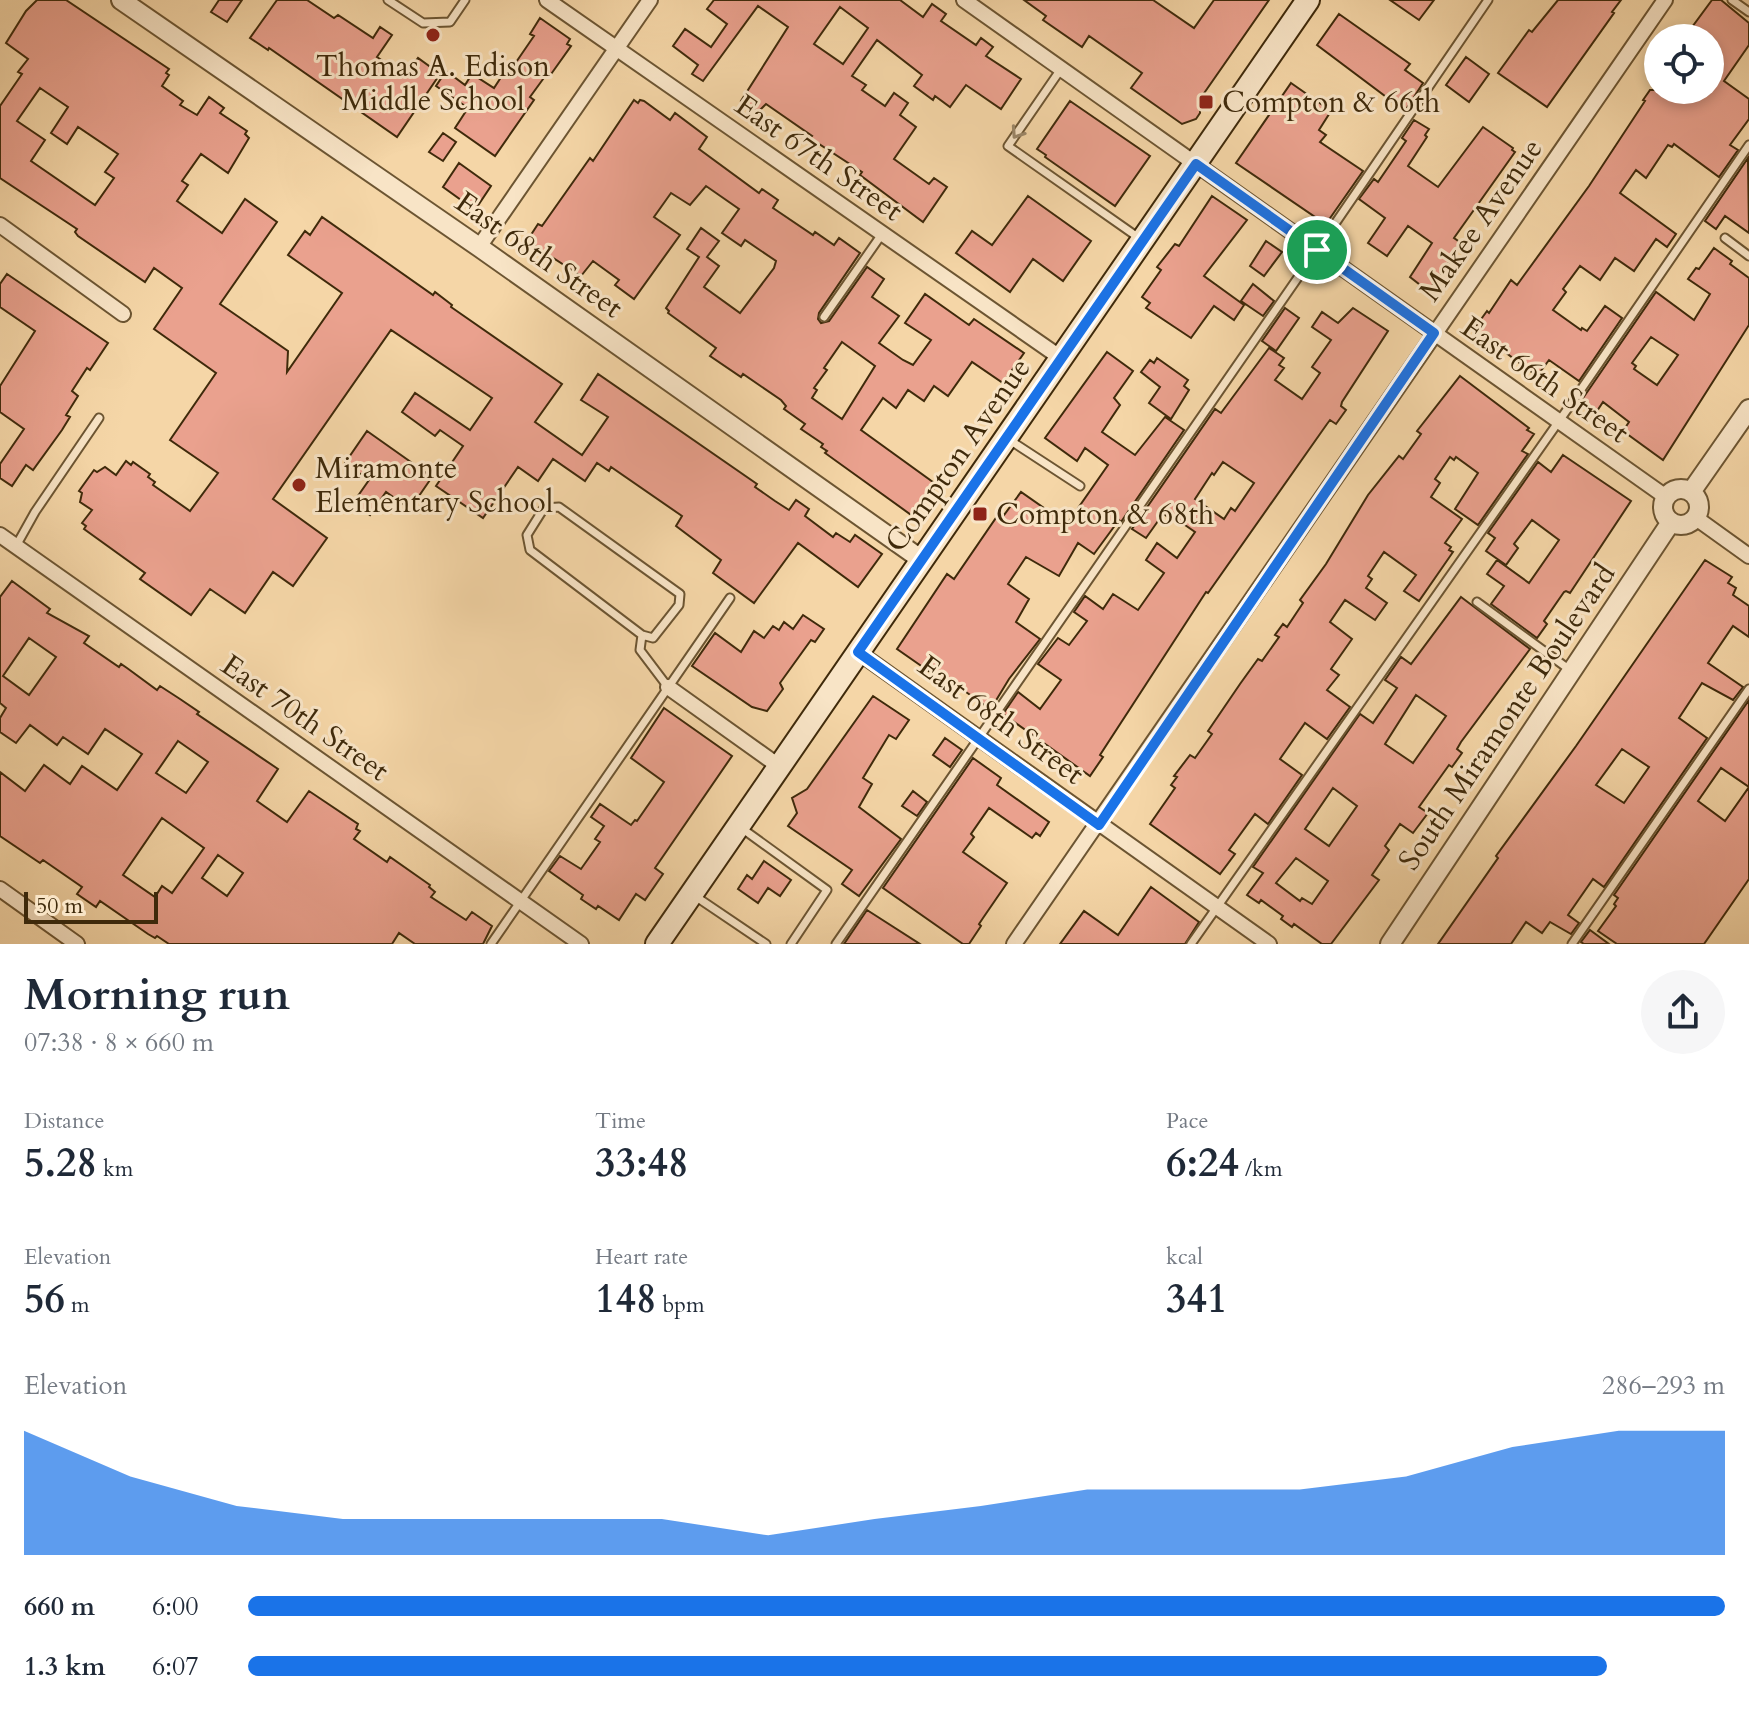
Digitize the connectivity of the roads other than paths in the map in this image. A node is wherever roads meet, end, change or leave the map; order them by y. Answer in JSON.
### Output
{"nodes":[{"id":1,"x":121,"y":0,"type":"edge"},
{"id":2,"x":388,"y":0,"type":"edge"},
{"id":3,"x":465,"y":0,"type":"edge"},
{"id":4,"x":547,"y":0,"type":"edge"},
{"id":5,"x":650,"y":0,"type":"edge"},
{"id":6,"x":964,"y":0,"type":"edge"},
{"id":7,"x":1308,"y":0,"type":"edge"},
{"id":8,"x":1474,"y":0,"type":"edge"},
{"id":9,"x":1665,"y":0,"type":"edge"},
{"id":10,"x":1732,"y":0,"type":"edge"},
{"id":11,"x":1485,"y":3,"type":"edge"},
{"id":12,"x":1749,"y":12,"type":"edge"},
{"id":13,"x":616,"y":49,"type":"junction"},
{"id":14,"x":1061,"y":69,"type":"junction"},
{"id":15,"x":1749,"y":145,"type":"edge"},
{"id":16,"x":1196,"y":164,"type":"junction"},
{"id":17,"x":0,"y":225,"type":"edge"},
{"id":18,"x":882,"y":234,"type":"junction"},
{"id":19,"x":1725,"y":238,"type":"dead end"},
{"id":20,"x":1143,"y":241,"type":"junction"},
{"id":21,"x":479,"y":247,"type":"junction"},
{"id":22,"x":1317,"y":250,"type":"junction"},
{"id":23,"x":1749,"y":256,"type":"edge"},
{"id":24,"x":123,"y":314,"type":"dead end"},
{"id":25,"x":824,"y":317,"type":"dead end"},
{"id":26,"x":1434,"y":333,"type":"junction"},
{"id":27,"x":1061,"y":358,"type":"junction"},
{"id":28,"x":1749,"y":409,"type":"edge"},
{"id":29,"x":99,"y":418,"type":"dead end"},
{"id":30,"x":1559,"y":421,"type":"junction"},
{"id":31,"x":1006,"y":438,"type":"junction"},
{"id":32,"x":1080,"y":486,"type":"dead end"},
{"id":33,"x":1691,"y":492,"type":"junction"},
{"id":34,"x":1666,"y":497,"type":"junction"},
{"id":35,"x":1696,"y":518,"type":"junction"},
{"id":36,"x":1671,"y":522,"type":"junction"},
{"id":37,"x":0,"y":535,"type":"edge"},
{"id":38,"x":16,"y":546,"type":"junction"},
{"id":39,"x":1749,"y":556,"type":"edge"},
{"id":40,"x":922,"y":560,"type":"junction"},
{"id":41,"x":730,"y":598,"type":"dead end"},
{"id":42,"x":1477,"y":602,"type":"dead end"},
{"id":43,"x":642,"y":635,"type":"junction"},
{"id":44,"x":858,"y":652,"type":"junction"},
{"id":45,"x":1571,"y":671,"type":"junction"},
{"id":46,"x":668,"y":687,"type":"junction"},
{"id":47,"x":1749,"y":689,"type":"edge"},
{"id":48,"x":978,"y":738,"type":"junction"},
{"id":49,"x":780,"y":767,"type":"junction"},
{"id":50,"x":1099,"y":825,"type":"junction"},
{"id":51,"x":738,"y":826,"type":"junction"},
{"id":52,"x":0,"y":889,"type":"edge"},
{"id":53,"x":692,"y":893,"type":"junction"},
{"id":54,"x":520,"y":901,"type":"junction"},
{"id":55,"x":1216,"y":907,"type":"junction"},
{"id":56,"x":77,"y":944,"type":"edge"},
{"id":57,"x":491,"y":944,"type":"edge"},
{"id":58,"x":581,"y":944,"type":"edge"},
{"id":59,"x":657,"y":944,"type":"edge"},
{"id":60,"x":766,"y":944,"type":"edge"},
{"id":61,"x":791,"y":944,"type":"edge"},
{"id":62,"x":836,"y":944,"type":"edge"},
{"id":63,"x":1014,"y":944,"type":"edge"},
{"id":64,"x":1191,"y":944,"type":"edge"},
{"id":65,"x":1269,"y":944,"type":"edge"},
{"id":66,"x":1390,"y":944,"type":"edge"},
{"id":67,"x":1572,"y":944,"type":"edge"}],
"edges":[{"from":1,"to":21,"type":"street","name":"East 68th Street"},
{"from":2,"to":3,"type":"lane"},
{"from":4,"to":13,"type":"street","name":"East 67th Street"},
{"from":5,"to":13,"type":"street"},
{"from":6,"to":14,"type":"street","name":"East 66th Street"},
{"from":7,"to":16,"type":"main road","name":"Compton Avenue"},
{"from":8,"to":11,"type":"lane"},
{"from":9,"to":26,"type":"street","name":"Makee Avenue"},
{"from":10,"to":12,"type":"lane"},
{"from":11,"to":22,"type":"lane"},
{"from":13,"to":18,"type":"street","name":"East 67th Street"},
{"from":13,"to":21,"type":"street"},
{"from":14,"to":16,"type":"street","name":"East 66th Street"},
{"from":14,"to":20,"type":"lane","one_way":true},
{"from":15,"to":30,"type":"lane"},
{"from":16,"to":20,"type":"main road","name":"Compton Avenue"},
{"from":16,"to":22,"type":"street","name":"East 66th Street"},
{"from":17,"to":24,"type":"street"},
{"from":18,"to":25,"type":"lane"},
{"from":18,"to":27,"type":"street","name":"East 67th Street"},
{"from":19,"to":23,"type":"lane"},
{"from":20,"to":27,"type":"main road","name":"Compton Avenue"},
{"from":21,"to":40,"type":"street","name":"East 68th Street"},
{"from":22,"to":26,"type":"street","name":"East 66th Street"},
{"from":22,"to":48,"type":"lane"},
{"from":26,"to":30,"type":"street","name":"East 66th Street"},
{"from":26,"to":50,"type":"street","name":"Makee Avenue"},
{"from":27,"to":31,"type":"main road","name":"Compton Avenue"},
{"from":28,"to":33,"type":"street"},
{"from":29,"to":38,"type":"lane"},
{"from":30,"to":34,"type":"street","name":"East 66th Street"},
{"from":30,"to":55,"type":"lane"},
{"from":31,"to":32,"type":"lane"},
{"from":31,"to":40,"type":"main road","name":"Compton Avenue"},
{"from":33,"to":34,"type":"street"},
{"from":33,"to":35,"type":"street"},
{"from":34,"to":36,"type":"street"},
{"from":35,"to":36,"type":"street"},
{"from":35,"to":39,"type":"street"},
{"from":36,"to":45,"type":"street","name":"South Miramonte Boulevard"},
{"from":37,"to":38,"type":"street","name":"East 70th Street"},
{"from":38,"to":54,"type":"street","name":"East 70th Street"},
{"from":40,"to":44,"type":"main road","name":"Compton Avenue"},
{"from":41,"to":46,"type":"lane"},
{"from":42,"to":45,"type":"lane"},
{"from":43,"to":43,"type":"lane"},
{"from":43,"to":46,"type":"lane"},
{"from":44,"to":48,"type":"street","name":"East 68th Street"},
{"from":44,"to":49,"type":"main road","name":"Compton Avenue"},
{"from":45,"to":66,"type":"street","name":"South Miramonte Boulevard"},
{"from":46,"to":49,"type":"street"},
{"from":46,"to":54,"type":"lane"},
{"from":47,"to":67,"type":"lane"},
{"from":48,"to":50,"type":"street","name":"East 68th Street"},
{"from":48,"to":62,"type":"lane"},
{"from":49,"to":51,"type":"main road","name":"Compton Avenue"},
{"from":50,"to":55,"type":"street","name":"East 68th Street"},
{"from":50,"to":63,"type":"street","name":"Makee Avenue"},
{"from":51,"to":53,"type":"main road","name":"Compton Avenue"},
{"from":51,"to":61,"type":"lane"},
{"from":52,"to":56,"type":"street"},
{"from":53,"to":59,"type":"main road","name":"Compton Avenue"},
{"from":53,"to":60,"type":"lane"},
{"from":54,"to":57,"type":"lane"},
{"from":54,"to":58,"type":"street","name":"East 70th Street"},
{"from":55,"to":64,"type":"lane"},
{"from":55,"to":65,"type":"street","name":"East 68th Street"}]}
